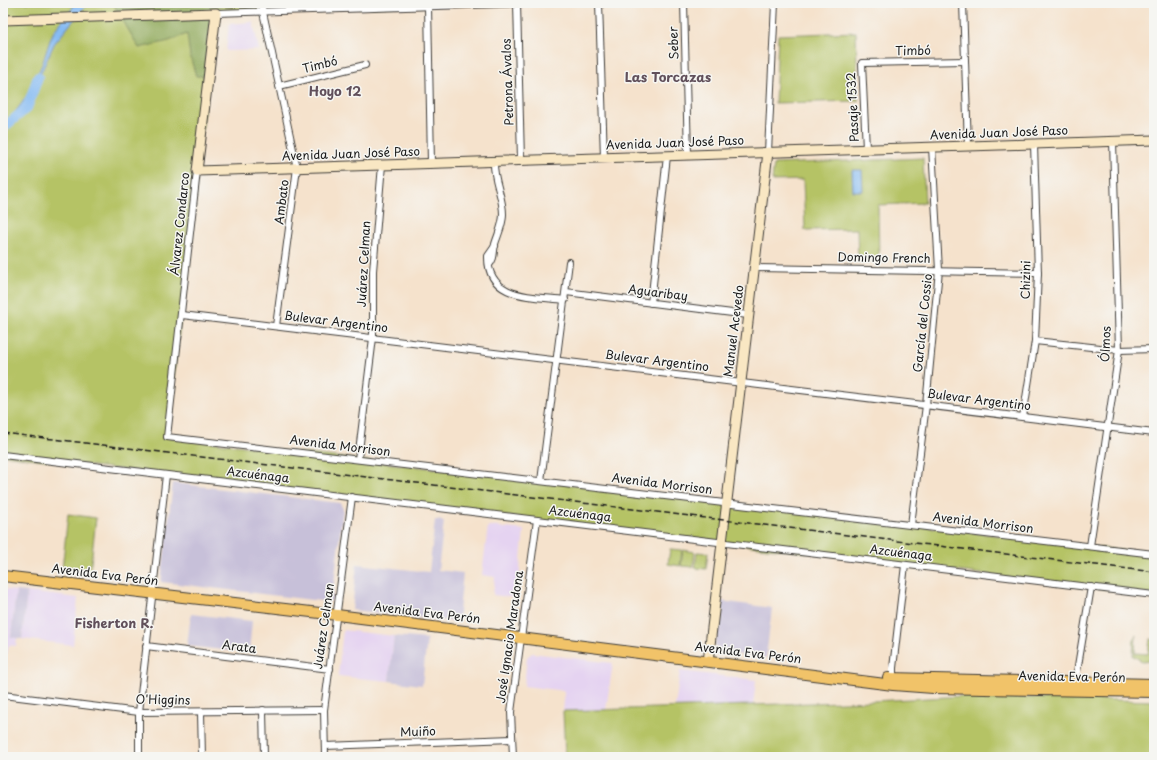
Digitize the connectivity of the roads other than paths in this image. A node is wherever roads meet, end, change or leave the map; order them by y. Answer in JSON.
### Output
{"nodes":[{"id":1,"x":262,"y":3,"type":"edge"},
{"id":2,"x":517,"y":3,"type":"edge"},
{"id":3,"x":530,"y":3,"type":"edge"},
{"id":4,"x":599,"y":3,"type":"edge"},
{"id":5,"x":684,"y":3,"type":"edge"},
{"id":6,"x":775,"y":3,"type":"edge"},
{"id":7,"x":963,"y":3,"type":"edge"},
{"id":8,"x":1153,"y":3,"type":"edge"},
{"id":9,"x":428,"y":6,"type":"junction"},
{"id":10,"x":262,"y":11,"type":"junction"},
{"id":11,"x":216,"y":13,"type":"junction"},
{"id":12,"x":3,"y":20,"type":"edge"},
{"id":13,"x":1154,"y":25,"type":"edge"},
{"id":14,"x":965,"y":61,"type":"junction"},
{"id":15,"x":862,"y":63,"type":"joint"},
{"id":16,"x":365,"y":65,"type":"dead end"},
{"id":17,"x":279,"y":86,"type":"junction"},
{"id":18,"x":1154,"y":140,"type":"edge"},
{"id":19,"x":1114,"y":141,"type":"junction"},
{"id":20,"x":1034,"y":144,"type":"junction"},
{"id":21,"x":968,"y":146,"type":"junction"},
{"id":22,"x":932,"y":147,"type":"junction"},
{"id":23,"x":866,"y":149,"type":"junction"},
{"id":24,"x":768,"y":152,"type":"junction"},
{"id":25,"x":688,"y":155,"type":"junction"},
{"id":26,"x":668,"y":156,"type":"junction"},
{"id":27,"x":604,"y":158,"type":"junction"},
{"id":28,"x":521,"y":160,"type":"junction"},
{"id":29,"x":494,"y":161,"type":"junction"},
{"id":30,"x":432,"y":163,"type":"junction"},
{"id":31,"x":382,"y":165,"type":"junction"},
{"id":32,"x":297,"y":168,"type":"junction"},
{"id":33,"x":197,"y":171,"type":"junction"},
{"id":34,"x":569,"y":262,"type":"dead end"},
{"id":35,"x":754,"y":268,"type":"junction"},
{"id":36,"x":939,"y":270,"type":"junction"},
{"id":37,"x":1038,"y":273,"type":"junction"},
{"id":38,"x":566,"y":292,"type":"junction"},
{"id":39,"x":564,"y":300,"type":"junction"},
{"id":40,"x":651,"y":303,"type":"junction"},
{"id":41,"x":182,"y":315,"type":"junction"},
{"id":42,"x":748,"y":315,"type":"junction"},
{"id":43,"x":276,"y":326,"type":"junction"},
{"id":44,"x":373,"y":338,"type":"junction"},
{"id":45,"x":1035,"y":341,"type":"junction"},
{"id":46,"x":1154,"y":348,"type":"edge"},
{"id":47,"x":1118,"y":350,"type":"junction"},
{"id":48,"x":557,"y":360,"type":"junction"},
{"id":49,"x":740,"y":382,"type":"junction"},
{"id":50,"x":926,"y":405,"type":"junction"},
{"id":51,"x":1023,"y":417,"type":"junction"},
{"id":52,"x":1108,"y":427,"type":"junction"},
{"id":53,"x":1154,"y":433,"type":"edge"},
{"id":54,"x":167,"y":437,"type":"joint"},
{"id":55,"x":3,"y":455,"type":"edge"},
{"id":56,"x":358,"y":459,"type":"junction"},
{"id":57,"x":166,"y":475,"type":"junction"},
{"id":58,"x":541,"y":481,"type":"junction"},
{"id":59,"x":352,"y":498,"type":"junction"},
{"id":60,"x":726,"y":503,"type":"junction"},
{"id":61,"x":537,"y":520,"type":"junction"},
{"id":62,"x":911,"y":525,"type":"junction"},
{"id":63,"x":722,"y":542,"type":"junction"},
{"id":64,"x":1090,"y":546,"type":"junction"},
{"id":65,"x":1154,"y":554,"type":"edge"},
{"id":66,"x":905,"y":565,"type":"junction"},
{"id":67,"x":3,"y":576,"type":"edge"},
{"id":68,"x":1091,"y":587,"type":"junction"},
{"id":69,"x":152,"y":594,"type":"junction"},
{"id":70,"x":1154,"y":595,"type":"edge"},
{"id":71,"x":337,"y":615,"type":"junction"},
{"id":72,"x":522,"y":638,"type":"junction"},
{"id":73,"x":146,"y":646,"type":"junction"},
{"id":74,"x":708,"y":662,"type":"junction"},
{"id":75,"x":330,"y":669,"type":"junction"},
{"id":76,"x":893,"y":681,"type":"junction"},
{"id":77,"x":1154,"y":684,"type":"edge"},
{"id":78,"x":1075,"y":686,"type":"junction"},
{"id":79,"x":1154,"y":692,"type":"edge"},
{"id":80,"x":3,"y":696,"type":"edge"},
{"id":81,"x":263,"y":710,"type":"junction"},
{"id":82,"x":324,"y":710,"type":"junction"},
{"id":83,"x":139,"y":712,"type":"junction"},
{"id":84,"x":201,"y":712,"type":"junction"},
{"id":85,"x":512,"y":739,"type":"junction"},
{"id":86,"x":325,"y":746,"type":"junction"},
{"id":87,"x":139,"y":757,"type":"edge"},
{"id":88,"x":202,"y":757,"type":"edge"},
{"id":89,"x":264,"y":757,"type":"edge"},
{"id":90,"x":325,"y":757,"type":"edge"},
{"id":91,"x":513,"y":757,"type":"edge"}],
"edges":[{"from":1,"to":10,"type":"street"},
{"from":2,"to":3,"type":"street"},
{"from":2,"to":9,"type":"street"},
{"from":2,"to":28,"type":"street","name":"Petrona Ávalos"},
{"from":4,"to":27,"type":"street"},
{"from":5,"to":25,"type":"street","name":"Seber"},
{"from":6,"to":24,"type":"street","name":"Manuel Acevedo"},
{"from":7,"to":14,"type":"street"},
{"from":8,"to":13,"type":"street"},
{"from":9,"to":10,"type":"street"},
{"from":9,"to":30,"type":"street"},
{"from":10,"to":11,"type":"street"},
{"from":10,"to":17,"type":"street","name":"Ambato"},
{"from":11,"to":12,"type":"main road"},
{"from":11,"to":33,"type":"main road","name":"Álvarez Condarco"},
{"from":14,"to":15,"type":"street","name":"Timbó"},
{"from":14,"to":21,"type":"street"},
{"from":15,"to":23,"type":"street","name":"Pasaje 1532"},
{"from":16,"to":17,"type":"street","name":"Timbó"},
{"from":17,"to":32,"type":"street","name":"Ambato"},
{"from":18,"to":19,"type":"main road","name":"Avenida Juan José Paso"},
{"from":19,"to":20,"type":"main road","name":"Avenida Juan José Paso"},
{"from":19,"to":47,"type":"street","name":"Ólmos"},
{"from":20,"to":21,"type":"main road","name":"Avenida Juan José Paso"},
{"from":20,"to":37,"type":"street","name":"Chizini"},
{"from":21,"to":22,"type":"main road","name":"Avenida Juan José Paso"},
{"from":22,"to":23,"type":"main road","name":"Avenida Juan José Paso"},
{"from":22,"to":36,"type":"street","name":"García del Cossio"},
{"from":23,"to":24,"type":"main road","name":"Avenida Juan José Paso"},
{"from":24,"to":25,"type":"main road","name":"Avenida Juan José Paso"},
{"from":24,"to":35,"type":"main road","name":"Manuel Acevedo"},
{"from":25,"to":26,"type":"main road","name":"Avenida Juan José Paso"},
{"from":26,"to":27,"type":"main road","name":"Avenida Juan José Paso"},
{"from":26,"to":40,"type":"street"},
{"from":27,"to":28,"type":"main road","name":"Avenida Juan José Paso"},
{"from":28,"to":29,"type":"main road","name":"Avenida Juan José Paso"},
{"from":29,"to":30,"type":"main road","name":"Avenida Juan José Paso"},
{"from":29,"to":39,"type":"street"},
{"from":30,"to":31,"type":"main road","name":"Avenida Juan José Paso"},
{"from":31,"to":32,"type":"main road","name":"Avenida Juan José Paso"},
{"from":31,"to":44,"type":"street","name":"Juárez Celman"},
{"from":32,"to":33,"type":"main road","name":"Avenida Juan José Paso"},
{"from":32,"to":43,"type":"street","name":"Ambato"},
{"from":33,"to":41,"type":"street","name":"Álvarez Condarco"},
{"from":34,"to":38,"type":"street"},
{"from":35,"to":36,"type":"street","name":"Domingo French"},
{"from":35,"to":42,"type":"main road","name":"Manuel Acevedo"},
{"from":36,"to":37,"type":"street","name":"Domingo French"},
{"from":36,"to":50,"type":"street","name":"García del Cossio"},
{"from":37,"to":45,"type":"street","name":"Chizini"},
{"from":38,"to":39,"type":"street"},
{"from":38,"to":40,"type":"street","name":"Aguaribay"},
{"from":39,"to":48,"type":"street"},
{"from":40,"to":42,"type":"street","name":"Aguaribay"},
{"from":41,"to":43,"type":"street","name":"Bulevar Argentino"},
{"from":41,"to":54,"type":"street","name":"Álvarez Condarco"},
{"from":42,"to":49,"type":"main road","name":"Manuel Acevedo"},
{"from":43,"to":44,"type":"street","name":"Bulevar Argentino"},
{"from":44,"to":48,"type":"street","name":"Bulevar Argentino"},
{"from":44,"to":56,"type":"street","name":"Juárez Celman"},
{"from":45,"to":47,"type":"street"},
{"from":45,"to":51,"type":"street","name":"Chizini"},
{"from":46,"to":47,"type":"street"},
{"from":47,"to":52,"type":"street","name":"Ólmos"},
{"from":48,"to":49,"type":"street","name":"Bulevar Argentino"},
{"from":48,"to":58,"type":"street"},
{"from":49,"to":50,"type":"street","name":"Bulevar Argentino"},
{"from":49,"to":60,"type":"main road","name":"Manuel Acevedo"},
{"from":50,"to":51,"type":"street","name":"Bulevar Argentino"},
{"from":50,"to":62,"type":"street","name":"García del Cossio"},
{"from":51,"to":52,"type":"street","name":"Bulevar Argentino"},
{"from":52,"to":53,"type":"street","name":"Bulevar Argentino"},
{"from":52,"to":64,"type":"street","name":"Ólmos"},
{"from":54,"to":56,"type":"street","name":"Avenida Morrison"},
{"from":55,"to":57,"type":"street","name":"Azcuénaga"},
{"from":56,"to":58,"type":"street","name":"Avenida Morrison"},
{"from":57,"to":59,"type":"street","name":"Azcuénaga"},
{"from":57,"to":69,"type":"street"},
{"from":58,"to":60,"type":"street","name":"Avenida Morrison"},
{"from":59,"to":61,"type":"street","name":"Azcuénaga"},
{"from":59,"to":71,"type":"street","name":"Juárez Celman"},
{"from":60,"to":62,"type":"street","name":"Avenida Morrison"},
{"from":60,"to":63,"type":"main road","name":"Manuel Acevedo"},
{"from":61,"to":63,"type":"street","name":"Azcuénaga"},
{"from":61,"to":72,"type":"street","name":"José Ignacio Maradona"},
{"from":62,"to":64,"type":"street","name":"Avenida Morrison"},
{"from":63,"to":66,"type":"street","name":"Azcuénaga"},
{"from":63,"to":74,"type":"main road","name":"Manuel Acevedo"},
{"from":64,"to":65,"type":"street","name":"Avenida Morrison"},
{"from":66,"to":68,"type":"street","name":"Azcuénaga"},
{"from":66,"to":76,"type":"street"},
{"from":67,"to":69,"type":"main road","name":"Avenida Eva Perón"},
{"from":68,"to":70,"type":"street","name":"Azcuénaga"},
{"from":68,"to":78,"type":"street"},
{"from":69,"to":71,"type":"main road","name":"Avenida Eva Perón"},
{"from":69,"to":73,"type":"street"},
{"from":71,"to":72,"type":"main road","name":"Avenida Eva Perón"},
{"from":71,"to":75,"type":"street","name":"Juárez Celman"},
{"from":72,"to":74,"type":"main road","name":"Avenida Eva Perón"},
{"from":72,"to":85,"type":"street","name":"José Ignacio Maradona"},
{"from":73,"to":75,"type":"street","name":"Arata"},
{"from":73,"to":83,"type":"street"},
{"from":74,"to":76,"type":"main road","name":"Avenida Eva Perón"},
{"from":75,"to":82,"type":"street","name":"Juárez Celman"},
{"from":76,"to":78,"type":"main road","name":"Avenida Eva Perón"},
{"from":77,"to":78,"type":"main road","name":"Avenida Eva Perón"},
{"from":78,"to":79,"type":"main road","name":"Avenida Eva Perón"},
{"from":80,"to":83,"type":"street","name":"O'Higgins"},
{"from":81,"to":82,"type":"street","name":"O'Higgins"},
{"from":81,"to":84,"type":"street","name":"O'Higgins"},
{"from":81,"to":89,"type":"street"},
{"from":82,"to":86,"type":"street","name":"Juárez Celman"},
{"from":83,"to":84,"type":"street","name":"O'Higgins"},
{"from":83,"to":87,"type":"street"},
{"from":84,"to":88,"type":"street"},
{"from":85,"to":86,"type":"street","name":"Muiño"},
{"from":85,"to":91,"type":"street","name":"José Ignacio Maradona"},
{"from":86,"to":90,"type":"street","name":"Juárez Celman"}]}
